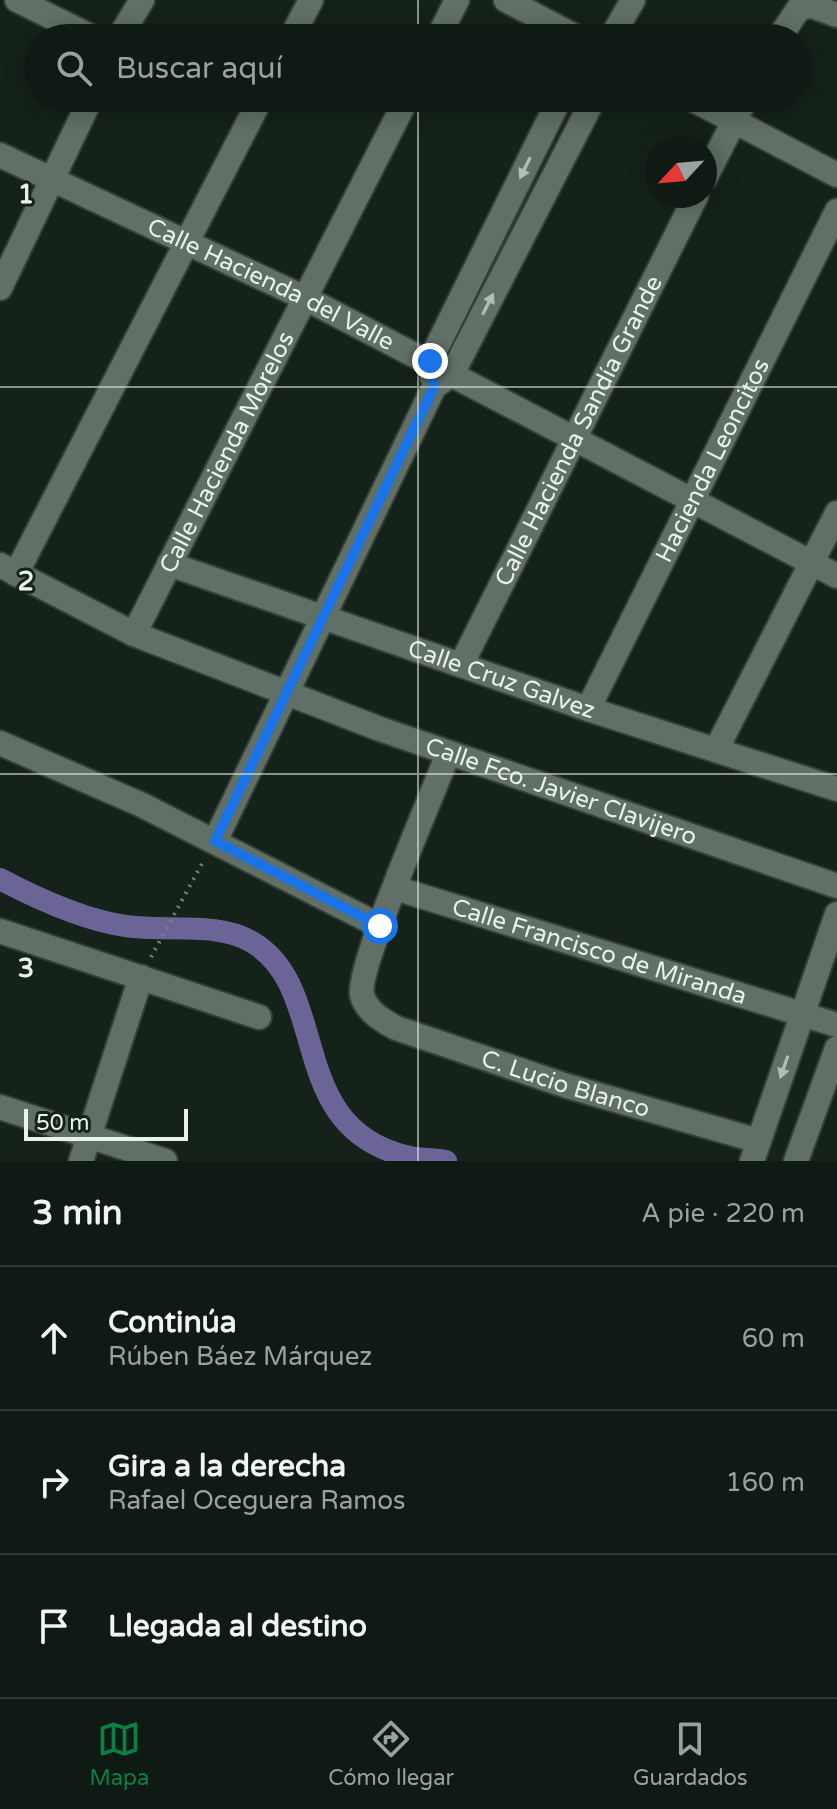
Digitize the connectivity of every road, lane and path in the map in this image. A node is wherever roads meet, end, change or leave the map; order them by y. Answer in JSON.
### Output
{"nodes":[{"id":1,"x":17,"y":0,"type":"edge"},
{"id":2,"x":142,"y":0,"type":"edge"},
{"id":3,"x":311,"y":0,"type":"edge"},
{"id":4,"x":457,"y":0,"type":"edge"},
{"id":5,"x":506,"y":0,"type":"edge"},
{"id":6,"x":633,"y":0,"type":"edge"},
{"id":7,"x":63,"y":10,"type":"edge"},
{"id":8,"x":837,"y":15,"type":"edge"},
{"id":9,"x":78,"y":24,"type":"edge"},
{"id":10,"x":127,"y":24,"type":"edge"},
{"id":11,"x":298,"y":24,"type":"edge"},
{"id":12,"x":445,"y":24,"type":"edge"},
{"id":13,"x":551,"y":24,"type":"edge"},
{"id":14,"x":617,"y":24,"type":"edge"},
{"id":15,"x":787,"y":24,"type":"edge"},
{"id":16,"x":85,"y":112,"type":"edge"},
{"id":17,"x":254,"y":112,"type":"edge"},
{"id":18,"x":400,"y":112,"type":"edge"},
{"id":19,"x":553,"y":112,"type":"edge"},
{"id":20,"x":587,"y":112,"type":"edge"},
{"id":21,"x":715,"y":112,"type":"edge"},
{"id":22,"x":738,"y":112,"type":"edge"},
{"id":23,"x":733,"y":122,"type":"junction"},
{"id":24,"x":717,"y":154,"type":"edge"},
{"id":25,"x":0,"y":155,"type":"edge"},
{"id":26,"x":837,"y":175,"type":"edge"},
{"id":27,"x":54,"y":181,"type":"junction"},
{"id":28,"x":690,"y":208,"type":"edge"},
{"id":29,"x":837,"y":211,"type":"edge"},
{"id":30,"x":187,"y":241,"type":"junction"},
{"id":31,"x":0,"y":288,"type":"edge"},
{"id":32,"x":305,"y":298,"type":"junction"},
{"id":33,"x":430,"y":361,"type":"junction"},
{"id":34,"x":443,"y":380,"type":"junction"},
{"id":35,"x":575,"y":437,"type":"junction"},
{"id":36,"x":693,"y":499,"type":"junction"},
{"id":37,"x":837,"y":513,"type":"edge"},
{"id":38,"x":812,"y":563,"type":"junction"},
{"id":39,"x":169,"y":564,"type":"junction"},
{"id":40,"x":8,"y":569,"type":"edge"},
{"id":41,"x":837,"y":576,"type":"edge"},
{"id":42,"x":323,"y":618,"type":"junction"},
{"id":43,"x":134,"y":634,"type":"junction"},
{"id":44,"x":461,"y":665,"type":"junction"},
{"id":45,"x":287,"y":692,"type":"junction"},
{"id":46,"x":588,"y":709,"type":"junction"},
{"id":47,"x":0,"y":743,"type":"edge"},
{"id":48,"x":716,"y":750,"type":"junction"},
{"id":49,"x":448,"y":754,"type":"junction"},
{"id":50,"x":837,"y":789,"type":"edge"},
{"id":51,"x":215,"y":841,"type":"junction"},
{"id":52,"x":837,"y":886,"type":"edge"},
{"id":53,"x":395,"y":888,"type":"junction"},
{"id":54,"x":837,"y":914,"type":"edge"},
{"id":55,"x":380,"y":926,"type":"junction"},
{"id":56,"x":0,"y":931,"type":"edge"},
{"id":57,"x":141,"y":977,"type":"junction"},
{"id":58,"x":802,"y":1014,"type":"junction"},
{"id":59,"x":259,"y":1017,"type":"dead end"},
{"id":60,"x":837,"y":1025,"type":"edge"},
{"id":61,"x":837,"y":1048,"type":"edge"},
{"id":62,"x":0,"y":1107,"type":"edge"},
{"id":63,"x":90,"y":1136,"type":"junction"},
{"id":64,"x":755,"y":1151,"type":"edge"},
{"id":65,"x":804,"y":1159,"type":"edge"},
{"id":66,"x":81,"y":1161,"type":"edge"},
{"id":67,"x":165,"y":1161,"type":"edge"}],
"edges":[{"from":1,"to":7,"type":"street"},
{"from":2,"to":10,"type":"street"},
{"from":3,"to":11,"type":"street"},
{"from":4,"to":12,"type":"street"},
{"from":5,"to":13,"type":"street"},
{"from":6,"to":14,"type":"street"},
{"from":7,"to":9,"type":"street"},
{"from":8,"to":15,"type":"street"},
{"from":16,"to":27,"type":"street"},
{"from":17,"to":30,"type":"street"},
{"from":18,"to":32,"type":"street","name":"Calle Hacienda Morelos"},
{"from":19,"to":33,"type":"street","one_way":true},
{"from":34,"to":20,"type":"street","one_way":true},
{"from":21,"to":23,"type":"street"},
{"from":22,"to":23,"type":"street"},
{"from":23,"to":24,"type":"street"},
{"from":23,"to":26,"type":"street"},
{"from":25,"to":27,"type":"street","name":"Calle Hacienda del Valle"},
{"from":27,"to":30,"type":"street","name":"Calle Hacienda del Valle"},
{"from":27,"to":31,"type":"street"},
{"from":28,"to":35,"type":"street","name":"Calle Hacienda Sandía Grande"},
{"from":29,"to":36,"type":"street","name":"Hacienda Leoncitos"},
{"from":30,"to":32,"type":"street","name":"Calle Hacienda del Valle"},
{"from":30,"to":40,"type":"street"},
{"from":32,"to":33,"type":"street","name":"Calle Hacienda del Valle"},
{"from":32,"to":39,"type":"street","name":"Calle Hacienda Morelos"},
{"from":33,"to":34,"type":"street","name":"Calle Hacienda del Valle"},
{"from":34,"to":35,"type":"street","name":"Calle Hacienda del Valle"},
{"from":34,"to":42,"type":"street"},
{"from":35,"to":36,"type":"street","name":"Calle Hacienda del Valle"},
{"from":35,"to":44,"type":"street","name":"Calle Hacienda Sandía Grande"},
{"from":36,"to":38,"type":"street","name":"Calle Hacienda del Valle"},
{"from":36,"to":46,"type":"street","name":"Hacienda Leoncitos"},
{"from":37,"to":38,"type":"street"},
{"from":38,"to":41,"type":"street","name":"Calle Hacienda del Valle"},
{"from":38,"to":48,"type":"street"},
{"from":39,"to":42,"type":"street","name":"Calle Cruz Galvez"},
{"from":39,"to":43,"type":"street","name":"Calle Hacienda Morelos"},
{"from":40,"to":43,"type":"street"},
{"from":42,"to":44,"type":"street","name":"Calle Cruz Galvez"},
{"from":42,"to":45,"type":"street"},
{"from":43,"to":45,"type":"street"},
{"from":44,"to":46,"type":"street","name":"Calle Cruz Galvez"},
{"from":45,"to":49,"type":"street","name":"Calle Fco. Javier Clavijero"},
{"from":45,"to":51,"type":"street"},
{"from":46,"to":48,"type":"street","name":"Calle Cruz Galvez"},
{"from":47,"to":51,"type":"street"},
{"from":48,"to":50,"type":"street","name":"Calle Cruz Galvez"},
{"from":49,"to":52,"type":"street","name":"Calle Fco. Javier Clavijero"},
{"from":49,"to":53,"type":"street"},
{"from":51,"to":55,"type":"street"},
{"from":51,"to":57,"type":"path"},
{"from":53,"to":55,"type":"street"},
{"from":53,"to":58,"type":"street","name":"Calle Francisco de Miranda"},
{"from":54,"to":58,"type":"street"},
{"from":55,"to":64,"type":"street","name":"C. Lucio Blanco"},
{"from":56,"to":57,"type":"street"},
{"from":57,"to":59,"type":"street"},
{"from":57,"to":63,"type":"street"},
{"from":58,"to":60,"type":"street","name":"Calle Francisco de Miranda"},
{"from":58,"to":64,"type":"street","one_way":true},
{"from":61,"to":65,"type":"street"},
{"from":62,"to":63,"type":"street"},
{"from":63,"to":66,"type":"street"},
{"from":63,"to":67,"type":"street"}]}
